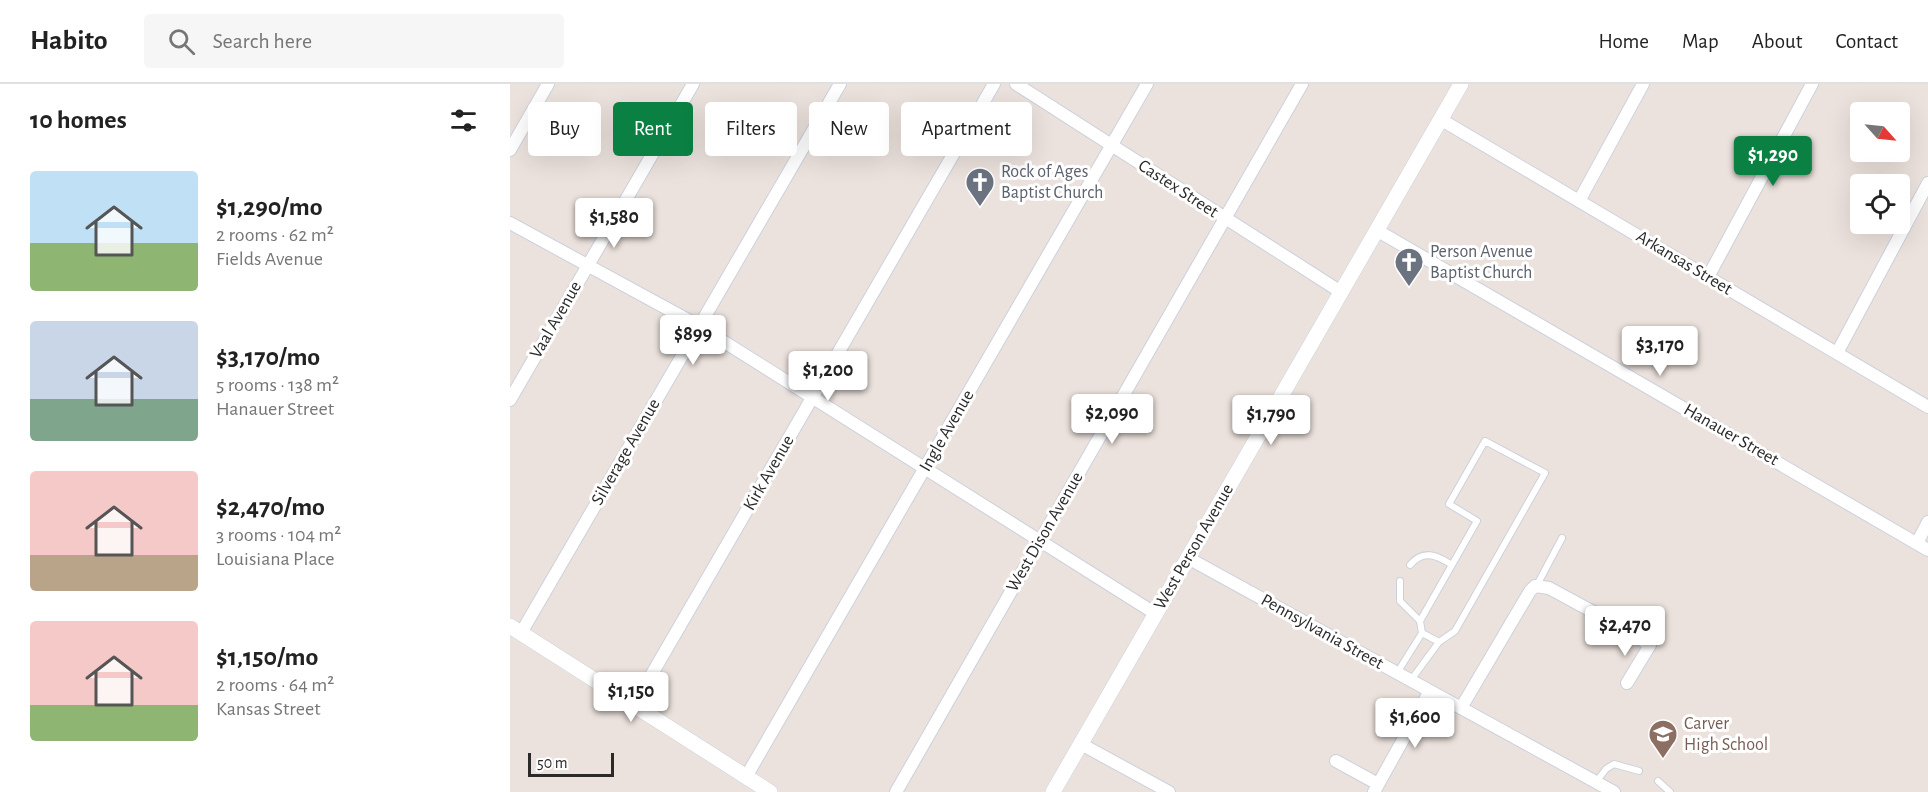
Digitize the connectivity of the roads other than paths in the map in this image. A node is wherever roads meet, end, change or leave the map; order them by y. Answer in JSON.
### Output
{"nodes":[{"id":1,"x":548,"y":84,"type":"edge"},
{"id":2,"x":693,"y":84,"type":"edge"},
{"id":3,"x":840,"y":84,"type":"edge"},
{"id":4,"x":994,"y":84,"type":"edge"},
{"id":5,"x":1016,"y":84,"type":"edge"},
{"id":6,"x":1147,"y":84,"type":"edge"},
{"id":7,"x":1302,"y":84,"type":"edge"},
{"id":8,"x":1461,"y":84,"type":"edge"},
{"id":9,"x":1642,"y":84,"type":"edge"},
{"id":10,"x":1812,"y":84,"type":"edge"},
{"id":11,"x":1440,"y":118,"type":"junction"},
{"id":12,"x":1112,"y":146,"type":"junction"},
{"id":13,"x":510,"y":150,"type":"edge"},
{"id":14,"x":1928,"y":183,"type":"edge"},
{"id":15,"x":1579,"y":201,"type":"junction"},
{"id":16,"x":1225,"y":219,"type":"junction"},
{"id":17,"x":510,"y":223,"type":"edge"},
{"id":18,"x":1378,"y":231,"type":"junction"},
{"id":19,"x":588,"y":265,"type":"junction"},
{"id":20,"x":1708,"y":276,"type":"junction"},
{"id":21,"x":1341,"y":292,"type":"junction"},
{"id":22,"x":699,"y":326,"type":"junction"},
{"id":23,"x":1837,"y":353,"type":"junction"},
{"id":24,"x":814,"y":396,"type":"junction"},
{"id":25,"x":510,"y":400,"type":"edge"},
{"id":26,"x":1928,"y":407,"type":"edge"},
{"id":27,"x":926,"y":468,"type":"junction"},
{"id":28,"x":1928,"y":522,"type":"edge"},
{"id":29,"x":1562,"y":538,"type":"dead end"},
{"id":30,"x":1040,"y":540,"type":"junction"},
{"id":31,"x":1917,"y":543,"type":"junction"},
{"id":32,"x":1928,"y":550,"type":"edge"},
{"id":33,"x":1188,"y":558,"type":"junction"},
{"id":34,"x":1410,"y":565,"type":"dead end"},
{"id":35,"x":1452,"y":565,"type":"junction"},
{"id":36,"x":1400,"y":581,"type":"dead end"},
{"id":37,"x":1536,"y":586,"type":"junction"},
{"id":38,"x":1155,"y":614,"type":"junction"},
{"id":39,"x":1420,"y":621,"type":"junction"},
{"id":40,"x":515,"y":630,"type":"edge"},
{"id":41,"x":1422,"y":633,"type":"junction"},
{"id":42,"x":1438,"y":642,"type":"junction"},
{"id":43,"x":1397,"y":673,"type":"junction"},
{"id":44,"x":1411,"y":681,"type":"junction"},
{"id":45,"x":1627,"y":682,"type":"dead end"},
{"id":46,"x":1430,"y":691,"type":"junction"},
{"id":47,"x":634,"y":705,"type":"junction"},
{"id":48,"x":1461,"y":708,"type":"junction"},
{"id":49,"x":1081,"y":744,"type":"junction"},
{"id":50,"x":1335,"y":761,"type":"dead end"},
{"id":51,"x":1639,"y":771,"type":"dead end"},
{"id":52,"x":746,"y":777,"type":"junction"},
{"id":53,"x":1596,"y":782,"type":"junction"},
{"id":54,"x":1658,"y":782,"type":"dead end"},
{"id":55,"x":1376,"y":788,"type":"edge"},
{"id":56,"x":770,"y":792,"type":"edge"},
{"id":57,"x":896,"y":792,"type":"edge"},
{"id":58,"x":1053,"y":792,"type":"edge"},
{"id":59,"x":1169,"y":792,"type":"edge"},
{"id":60,"x":1614,"y":792,"type":"edge"},
{"id":61,"x":1670,"y":792,"type":"edge"}],
"edges":[{"from":1,"to":13,"type":"street"},
{"from":2,"to":19,"type":"street","name":"Vaal Avenue"},
{"from":3,"to":22,"type":"street","name":"Silverage Avenue"},
{"from":4,"to":24,"type":"street","name":"Kirk Avenue"},
{"from":5,"to":12,"type":"street","name":"Castex Street"},
{"from":6,"to":12,"type":"street","name":"Ingle Avenue"},
{"from":7,"to":16,"type":"street","name":"West Dison Avenue"},
{"from":8,"to":11,"type":"street","name":"West Person Avenue"},
{"from":9,"to":15,"type":"street"},
{"from":10,"to":20,"type":"street"},
{"from":11,"to":15,"type":"street","name":"Arkansas Street"},
{"from":11,"to":18,"type":"street","name":"West Person Avenue"},
{"from":12,"to":16,"type":"street","name":"Castex Street"},
{"from":12,"to":27,"type":"street","name":"Ingle Avenue"},
{"from":14,"to":23,"type":"street"},
{"from":15,"to":20,"type":"street","name":"Arkansas Street"},
{"from":16,"to":21,"type":"street","name":"Castex Street"},
{"from":16,"to":30,"type":"street","name":"West Dison Avenue"},
{"from":17,"to":19,"type":"street"},
{"from":18,"to":21,"type":"street","name":"West Person Avenue"},
{"from":18,"to":31,"type":"street","name":"Hanauer Street"},
{"from":19,"to":22,"type":"street"},
{"from":19,"to":25,"type":"street","name":"Vaal Avenue"},
{"from":20,"to":23,"type":"street","name":"Arkansas Street"},
{"from":21,"to":33,"type":"street","name":"West Person Avenue"},
{"from":22,"to":24,"type":"street"},
{"from":22,"to":40,"type":"street","name":"Silverage Avenue"},
{"from":23,"to":26,"type":"street","name":"Arkansas Street"},
{"from":24,"to":27,"type":"street"},
{"from":24,"to":47,"type":"street","name":"Kirk Avenue"},
{"from":27,"to":30,"type":"street"},
{"from":27,"to":52,"type":"street","name":"Ingle Avenue"},
{"from":28,"to":31,"type":"street"},
{"from":29,"to":37,"type":"lane"},
{"from":30,"to":38,"type":"street"},
{"from":30,"to":57,"type":"street","name":"West Dison Avenue"},
{"from":31,"to":32,"type":"street","name":"Hanauer Street"},
{"from":33,"to":38,"type":"street","name":"West Person Avenue"},
{"from":33,"to":43,"type":"street","name":"Pennsylvania Street"},
{"from":34,"to":35,"type":"lane"},
{"from":35,"to":39,"type":"lane"},
{"from":35,"to":42,"type":"lane"},
{"from":36,"to":39,"type":"lane"},
{"from":37,"to":45,"type":"street"},
{"from":37,"to":48,"type":"street"},
{"from":38,"to":49,"type":"street","name":"West Person Avenue"},
{"from":39,"to":41,"type":"lane"},
{"from":40,"to":47,"type":"street"},
{"from":41,"to":42,"type":"lane"},
{"from":41,"to":43,"type":"lane"},
{"from":42,"to":44,"type":"lane"},
{"from":43,"to":44,"type":"street","name":"Pennsylvania Street"},
{"from":44,"to":46,"type":"street","name":"Pennsylvania Street"},
{"from":46,"to":48,"type":"street","name":"Pennsylvania Street"},
{"from":46,"to":55,"type":"street"},
{"from":47,"to":52,"type":"street"},
{"from":48,"to":53,"type":"street","name":"Pennsylvania Street"},
{"from":49,"to":58,"type":"street","name":"West Person Avenue"},
{"from":49,"to":59,"type":"street"},
{"from":50,"to":55,"type":"street"},
{"from":51,"to":53,"type":"lane"},
{"from":52,"to":56,"type":"street"},
{"from":53,"to":60,"type":"street","name":"Pennsylvania Street"},
{"from":54,"to":61,"type":"lane"}]}
